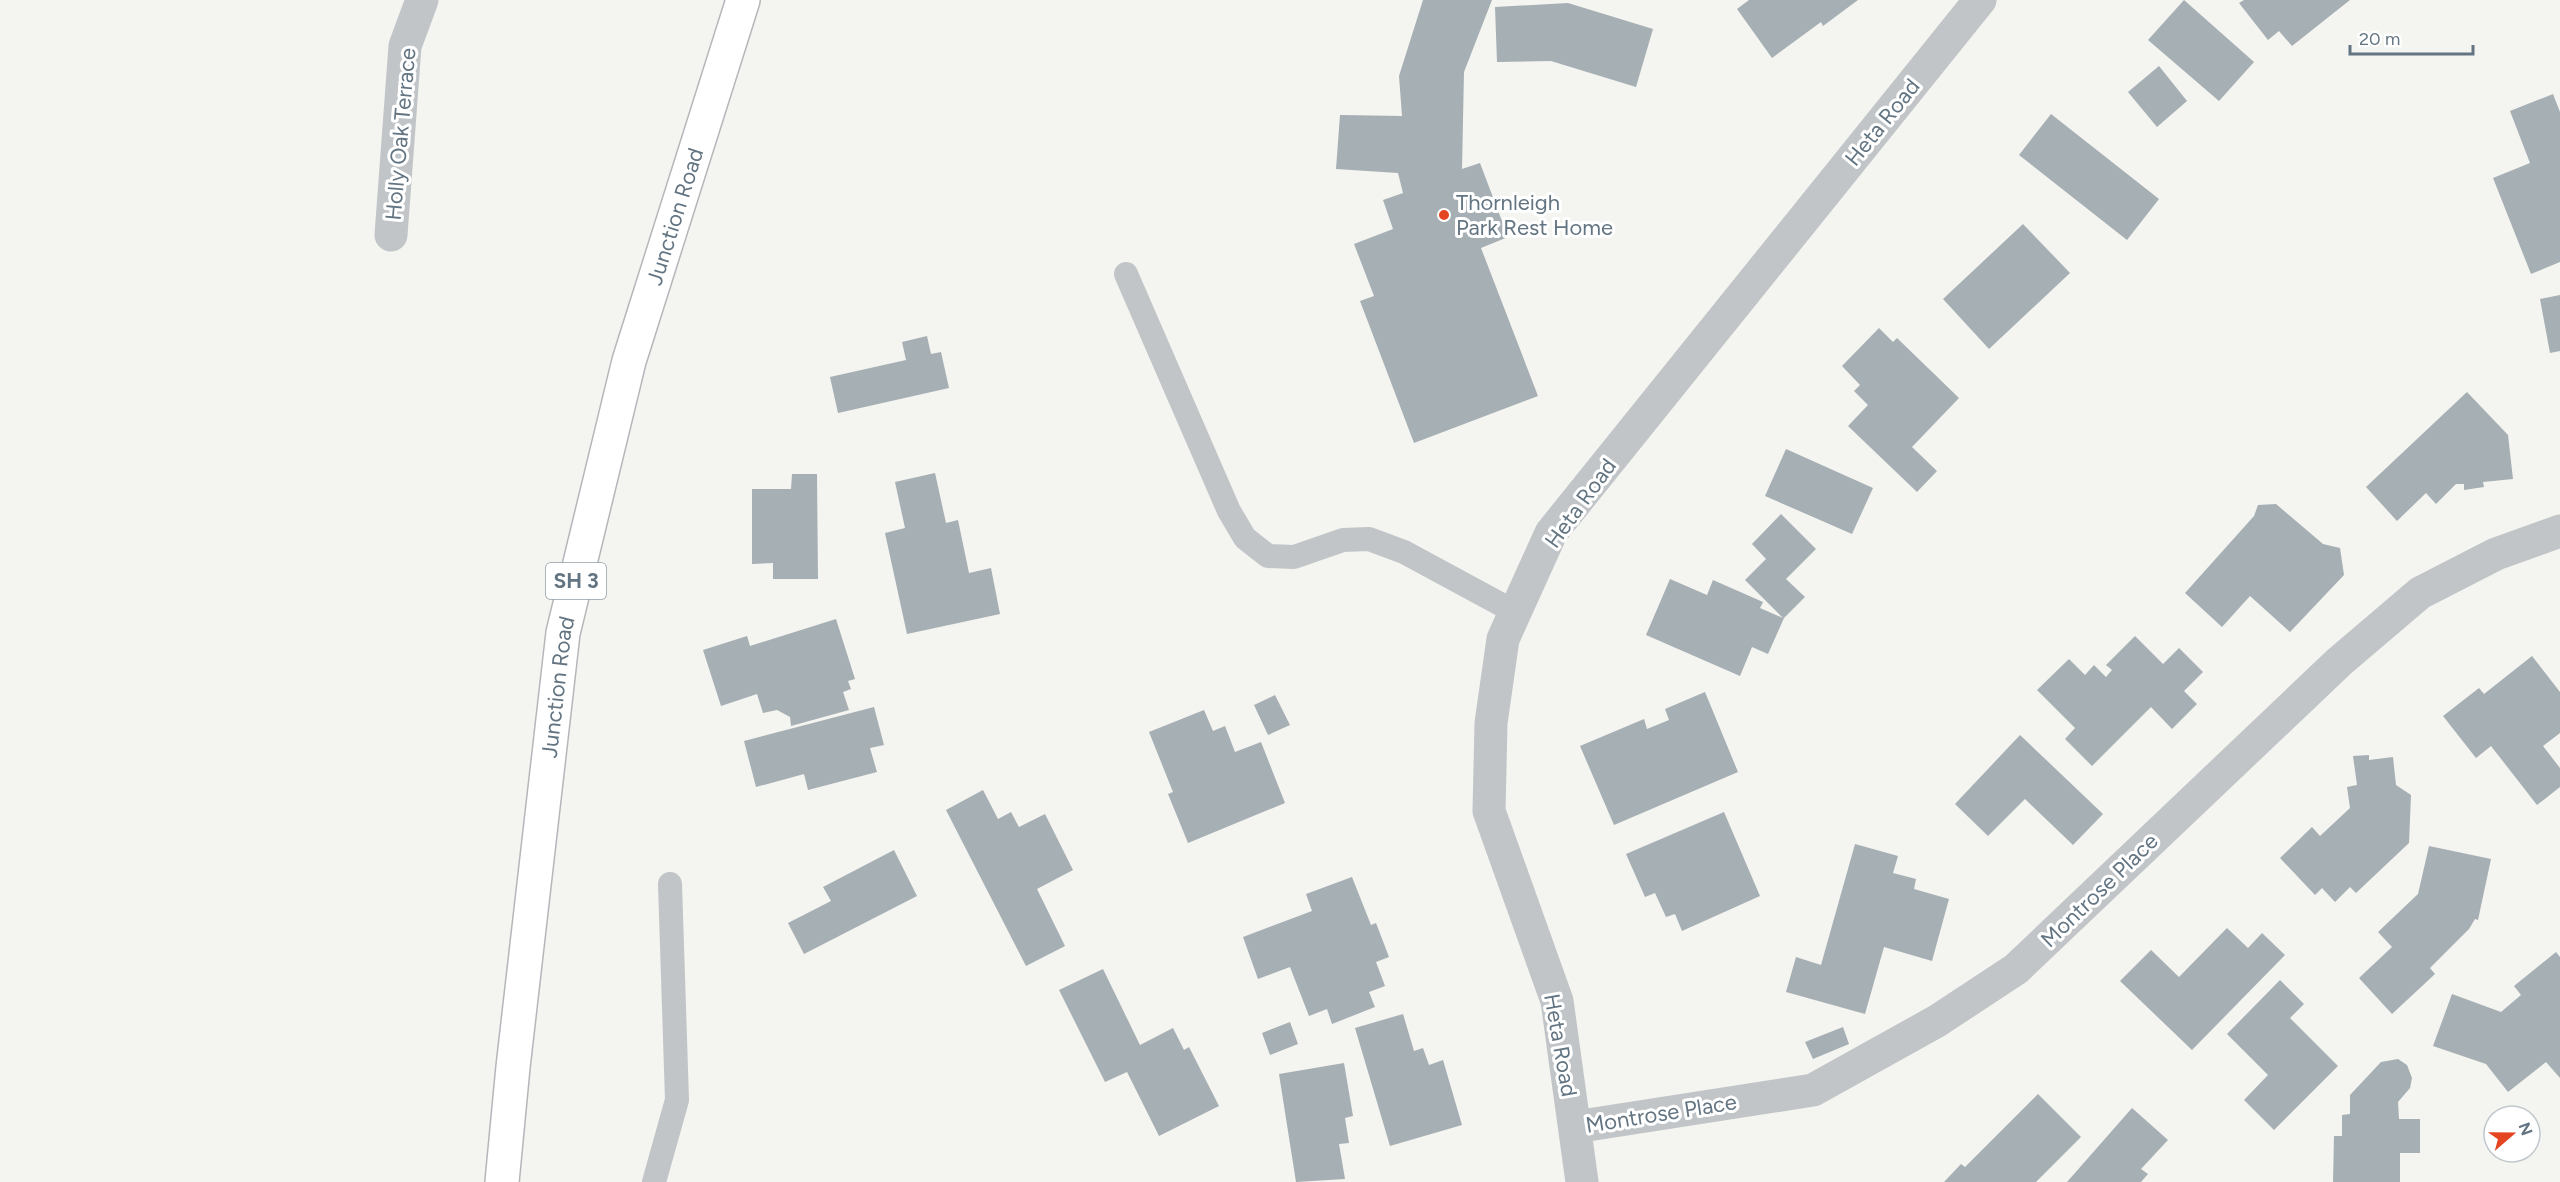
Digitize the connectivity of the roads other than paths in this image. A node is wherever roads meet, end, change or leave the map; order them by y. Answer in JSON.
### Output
{"nodes":[{"id":1,"x":422,"y":0,"type":"edge"},
{"id":2,"x":743,"y":0,"type":"edge"},
{"id":3,"x":1980,"y":0,"type":"edge"},
{"id":4,"x":392,"y":235,"type":"dead end"},
{"id":5,"x":1126,"y":274,"type":"dead end"},
{"id":6,"x":2560,"y":531,"type":"edge"},
{"id":7,"x":1515,"y":612,"type":"junction"},
{"id":8,"x":670,"y":884,"type":"dead end"},
{"id":9,"x":1575,"y":1127,"type":"junction"},
{"id":10,"x":502,"y":1182,"type":"edge"},
{"id":11,"x":654,"y":1182,"type":"edge"},
{"id":12,"x":1582,"y":1182,"type":"edge"}],
"edges":[{"from":1,"to":4,"type":"street","name":"Holly Oak Terrace"},
{"from":2,"to":10,"type":"highway","name":"Junction Road","number":"SH 3"},
{"from":3,"to":7,"type":"street","name":"Heta Road"},
{"from":5,"to":7,"type":"lane"},
{"from":6,"to":9,"type":"street","name":"Montrose Place"},
{"from":7,"to":9,"type":"street","name":"Heta Road"},
{"from":8,"to":11,"type":"lane"},
{"from":9,"to":12,"type":"street","name":"Heta Road"}]}
